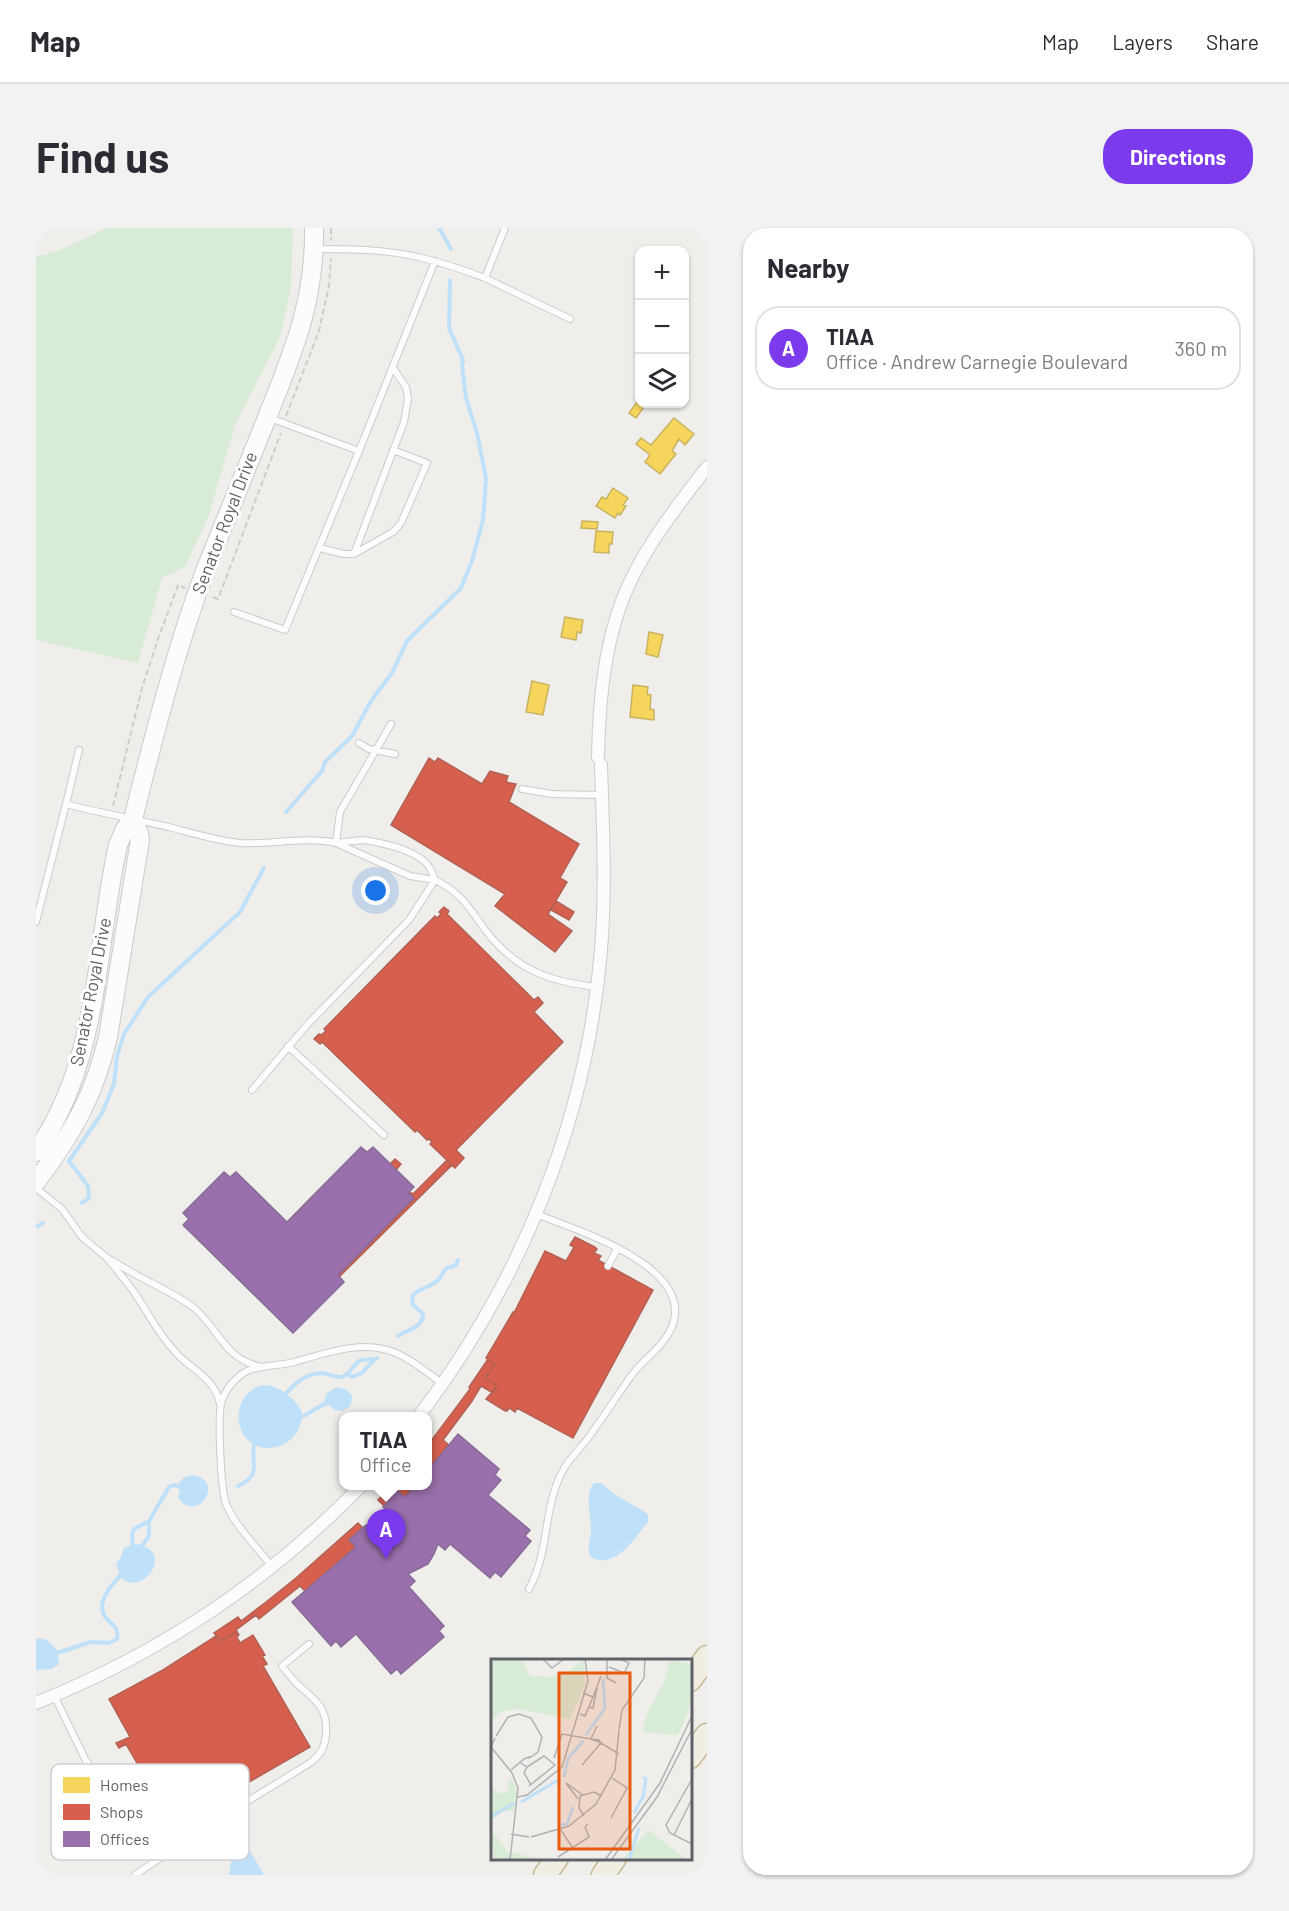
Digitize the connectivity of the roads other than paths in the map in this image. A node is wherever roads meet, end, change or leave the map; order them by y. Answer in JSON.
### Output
{"nodes":[{"id":1,"x":314,"y":228,"type":"edge"},
{"id":2,"x":505,"y":228,"type":"edge"},
{"id":3,"x":314,"y":249,"type":"junction"},
{"id":4,"x":435,"y":261,"type":"junction"},
{"id":5,"x":484,"y":278,"type":"junction"},
{"id":6,"x":570,"y":319,"type":"dead end"},
{"id":7,"x":393,"y":368,"type":"junction"},
{"id":8,"x":267,"y":417,"type":"junction"},
{"id":9,"x":393,"y":450,"type":"junction"},
{"id":10,"x":359,"y":452,"type":"junction"},
{"id":11,"x":707,"y":467,"type":"edge"},
{"id":12,"x":319,"y":548,"type":"junction"},
{"id":13,"x":354,"y":554,"type":"junction"},
{"id":14,"x":234,"y":612,"type":"dead end"},
{"id":15,"x":391,"y":724,"type":"dead end"},
{"id":16,"x":359,"y":743,"type":"dead end"},
{"id":17,"x":79,"y":750,"type":"dead end"},
{"id":18,"x":376,"y":750,"type":"junction"},
{"id":19,"x":395,"y":754,"type":"dead end"},
{"id":20,"x":522,"y":789,"type":"dead end"},
{"id":21,"x":602,"y":795,"type":"junction"},
{"id":22,"x":66,"y":804,"type":"junction"},
{"id":23,"x":133,"y":819,"type":"junction"},
{"id":24,"x":336,"y":843,"type":"junction"},
{"id":25,"x":435,"y":880,"type":"junction"},
{"id":26,"x":36,"y":922,"type":"edge"},
{"id":27,"x":597,"y":987,"type":"junction"},
{"id":28,"x":288,"y":1046,"type":"junction"},
{"id":29,"x":252,"y":1090,"type":"dead end"},
{"id":30,"x":384,"y":1135,"type":"dead end"},
{"id":31,"x":36,"y":1152,"type":"edge"},
{"id":32,"x":36,"y":1182,"type":"edge"},
{"id":33,"x":36,"y":1188,"type":"edge"},
{"id":34,"x":536,"y":1214,"type":"junction"},
{"id":35,"x":617,"y":1249,"type":"junction"},
{"id":36,"x":107,"y":1258,"type":"junction"},
{"id":37,"x":608,"y":1266,"type":"dead end"},
{"id":38,"x":269,"y":1368,"type":"junction"},
{"id":39,"x":443,"y":1383,"type":"junction"},
{"id":40,"x":221,"y":1406,"type":"junction"},
{"id":41,"x":422,"y":1412,"type":"edge"},
{"id":42,"x":356,"y":1490,"type":"edge"},
{"id":43,"x":272,"y":1566,"type":"junction"},
{"id":44,"x":529,"y":1589,"type":"dead end"},
{"id":45,"x":309,"y":1644,"type":"dead end"},
{"id":46,"x":707,"y":1657,"type":"edge"},
{"id":47,"x":692,"y":1677,"type":"edge"},
{"id":48,"x":54,"y":1695,"type":"junction"},
{"id":49,"x":36,"y":1703,"type":"edge"},
{"id":50,"x":707,"y":1735,"type":"edge"},
{"id":51,"x":692,"y":1754,"type":"edge"},
{"id":52,"x":88,"y":1764,"type":"edge"},
{"id":53,"x":249,"y":1800,"type":"edge"},
{"id":54,"x":157,"y":1860,"type":"edge"},
{"id":55,"x":556,"y":1860,"type":"edge"},
{"id":56,"x":614,"y":1860,"type":"edge"},
{"id":57,"x":135,"y":1875,"type":"edge"},
{"id":58,"x":545,"y":1875,"type":"edge"},
{"id":59,"x":603,"y":1875,"type":"edge"}],
"edges":[{"from":1,"to":3,"type":"street","name":"Senator Royal Drive"},
{"from":2,"to":5,"type":"lane"},
{"from":3,"to":4,"type":"lane"},
{"from":3,"to":8,"type":"street","name":"Senator Royal Drive"},
{"from":4,"to":5,"type":"lane"},
{"from":4,"to":7,"type":"lane"},
{"from":5,"to":6,"type":"lane"},
{"from":7,"to":9,"type":"lane"},
{"from":7,"to":10,"type":"lane"},
{"from":8,"to":10,"type":"lane"},
{"from":8,"to":23,"type":"street","name":"Senator Royal Drive"},
{"from":9,"to":13,"type":"lane"},
{"from":9,"to":13,"type":"lane"},
{"from":10,"to":12,"type":"lane"},
{"from":11,"to":21,"type":"street"},
{"from":12,"to":13,"type":"lane"},
{"from":12,"to":14,"type":"lane"},
{"from":15,"to":18,"type":"lane"},
{"from":16,"to":18,"type":"lane"},
{"from":17,"to":22,"type":"lane"},
{"from":18,"to":19,"type":"lane"},
{"from":18,"to":24,"type":"lane"},
{"from":20,"to":21,"type":"lane"},
{"from":21,"to":27,"type":"street"},
{"from":22,"to":23,"type":"lane"},
{"from":22,"to":26,"type":"lane"},
{"from":23,"to":24,"type":"lane"},
{"from":23,"to":31,"type":"street","name":"Senator Royal Drive"},
{"from":23,"to":32,"type":"street","name":"Senator Royal Drive"},
{"from":24,"to":25,"type":"lane"},
{"from":24,"to":25,"type":"lane"},
{"from":25,"to":27,"type":"lane"},
{"from":25,"to":28,"type":"lane"},
{"from":27,"to":34,"type":"street"},
{"from":28,"to":29,"type":"lane"},
{"from":28,"to":30,"type":"lane"},
{"from":33,"to":36,"type":"lane"},
{"from":34,"to":35,"type":"lane"},
{"from":34,"to":39,"type":"street"},
{"from":35,"to":37,"type":"lane"},
{"from":35,"to":44,"type":"lane"},
{"from":36,"to":38,"type":"lane"},
{"from":36,"to":40,"type":"lane"},
{"from":38,"to":39,"type":"lane"},
{"from":38,"to":40,"type":"lane"},
{"from":39,"to":41,"type":"street"},
{"from":40,"to":43,"type":"lane"},
{"from":42,"to":43,"type":"street"},
{"from":43,"to":48,"type":"street"},
{"from":45,"to":53,"type":"lane"},
{"from":46,"to":47,"type":"highway"},
{"from":48,"to":49,"type":"street"},
{"from":48,"to":52,"type":"lane"},
{"from":50,"to":51,"type":"highway"},
{"from":54,"to":57,"type":"lane"},
{"from":55,"to":58,"type":"highway"},
{"from":56,"to":59,"type":"highway"}]}
